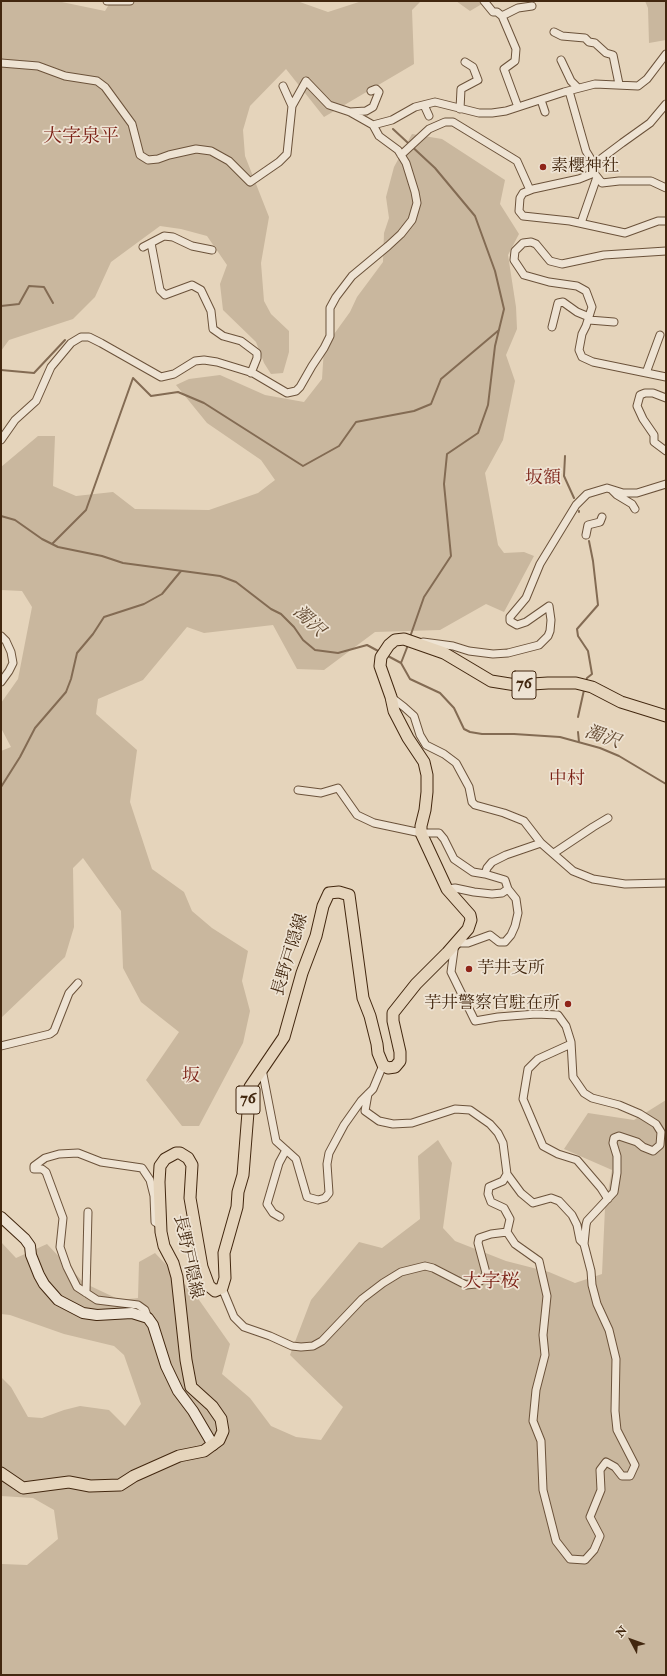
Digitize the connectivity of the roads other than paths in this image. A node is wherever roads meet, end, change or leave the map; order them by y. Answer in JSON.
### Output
{"nodes":[{"id":1,"x":107,"y":1,"type":"edge"},
{"id":2,"x":130,"y":1,"type":"edge"},
{"id":3,"x":484,"y":1,"type":"edge"},
{"id":4,"x":532,"y":6,"type":"dead end"},
{"id":5,"x":502,"y":16,"type":"junction"},
{"id":6,"x":554,"y":32,"type":"dead end"},
{"id":7,"x":666,"y":54,"type":"edge"},
{"id":8,"x":561,"y":60,"type":"dead end"},
{"id":9,"x":465,"y":62,"type":"dead end"},
{"id":10,"x":1,"y":63,"type":"edge"},
{"id":11,"x":619,"y":84,"type":"junction"},
{"id":12,"x":283,"y":86,"type":"dead end"},
{"id":13,"x":578,"y":88,"type":"junction"},
{"id":14,"x":371,"y":91,"type":"dead end"},
{"id":15,"x":568,"y":91,"type":"junction"},
{"id":16,"x":541,"y":100,"type":"junction"},
{"id":17,"x":666,"y":104,"type":"edge"},
{"id":18,"x":424,"y":105,"type":"junction"},
{"id":19,"x":292,"y":106,"type":"junction"},
{"id":20,"x":518,"y":107,"type":"junction"},
{"id":21,"x":460,"y":109,"type":"junction"},
{"id":22,"x":350,"y":112,"type":"junction"},
{"id":23,"x":545,"y":112,"type":"dead end"},
{"id":24,"x":429,"y":116,"type":"dead end"},
{"id":25,"x":373,"y":125,"type":"junction"},
{"id":26,"x":401,"y":155,"type":"junction"},
{"id":27,"x":594,"y":164,"type":"junction"},
{"id":28,"x":595,"y":175,"type":"junction"},
{"id":29,"x":666,"y":188,"type":"edge"},
{"id":30,"x":530,"y":190,"type":"junction"},
{"id":31,"x":666,"y":221,"type":"edge"},
{"id":32,"x":581,"y":223,"type":"junction"},
{"id":33,"x":151,"y":242,"type":"junction"},
{"id":34,"x":143,"y":247,"type":"dead end"},
{"id":35,"x":212,"y":250,"type":"dead end"},
{"id":36,"x":666,"y":251,"type":"edge"},
{"id":37,"x":589,"y":319,"type":"junction"},
{"id":38,"x":614,"y":322,"type":"dead end"},
{"id":39,"x":552,"y":327,"type":"dead end"},
{"id":40,"x":660,"y":335,"type":"dead end"},
{"id":41,"x":251,"y":373,"type":"junction"},
{"id":42,"x":646,"y":373,"type":"junction"},
{"id":43,"x":666,"y":377,"type":"edge"},
{"id":44,"x":666,"y":398,"type":"edge"},
{"id":45,"x":1,"y":440,"type":"edge"},
{"id":46,"x":666,"y":451,"type":"edge"},
{"id":47,"x":666,"y":484,"type":"edge"},
{"id":48,"x":611,"y":489,"type":"junction"},
{"id":49,"x":635,"y":509,"type":"dead end"},
{"id":50,"x":602,"y":517,"type":"dead end"},
{"id":51,"x":586,"y":535,"type":"dead end"},
{"id":52,"x":1,"y":636,"type":"edge"},
{"id":53,"x":416,"y":642,"type":"junction"},
{"id":54,"x":1,"y":682,"type":"edge"},
{"id":55,"x":391,"y":697,"type":"junction"},
{"id":56,"x":666,"y":716,"type":"edge"},
{"id":57,"x":298,"y":790,"type":"dead end"},
{"id":58,"x":608,"y":818,"type":"dead end"},
{"id":59,"x":422,"y":833,"type":"junction"},
{"id":60,"x":541,"y":843,"type":"junction"},
{"id":61,"x":554,"y":853,"type":"junction"},
{"id":62,"x":485,"y":874,"type":"junction"},
{"id":63,"x":666,"y":883,"type":"edge"},
{"id":64,"x":447,"y":889,"type":"junction"},
{"id":65,"x":508,"y":889,"type":"junction"},
{"id":66,"x":455,"y":943,"type":"junction"},
{"id":67,"x":78,"y":983,"type":"dead end"},
{"id":68,"x":571,"y":1044,"type":"junction"},
{"id":69,"x":1,"y":1046,"type":"edge"},
{"id":70,"x":383,"y":1065,"type":"junction"},
{"id":71,"x":262,"y":1069,"type":"junction"},
{"id":72,"x":368,"y":1094,"type":"junction"},
{"id":73,"x":286,"y":1150,"type":"junction"},
{"id":74,"x":507,"y":1174,"type":"junction"},
{"id":75,"x":608,"y":1199,"type":"junction"},
{"id":76,"x":88,"y":1212,"type":"dead end"},
{"id":77,"x":280,"y":1217,"type":"dead end"},
{"id":78,"x":1,"y":1218,"type":"edge"},
{"id":79,"x":160,"y":1225,"type":"junction"},
{"id":80,"x":507,"y":1232,"type":"junction"},
{"id":81,"x":584,"y":1244,"type":"junction"},
{"id":82,"x":222,"y":1288,"type":"junction"},
{"id":83,"x":86,"y":1293,"type":"junction"},
{"id":84,"x":148,"y":1318,"type":"junction"},
{"id":85,"x":212,"y":1445,"type":"junction"},
{"id":86,"x":1,"y":1473,"type":"edge"}],
"edges":[{"from":1,"to":2,"type":"street"},
{"from":3,"to":5,"type":"street"},
{"from":4,"to":5,"type":"street"},
{"from":5,"to":20,"type":"street"},
{"from":6,"to":11,"type":"street"},
{"from":7,"to":11,"type":"street"},
{"from":8,"to":13,"type":"street"},
{"from":9,"to":21,"type":"street"},
{"from":10,"to":19,"type":"street"},
{"from":11,"to":13,"type":"street"},
{"from":12,"to":19,"type":"street"},
{"from":13,"to":15,"type":"street"},
{"from":14,"to":22,"type":"street"},
{"from":15,"to":16,"type":"street"},
{"from":15,"to":27,"type":"street"},
{"from":16,"to":20,"type":"street"},
{"from":16,"to":23,"type":"street"},
{"from":17,"to":27,"type":"street"},
{"from":18,"to":21,"type":"street"},
{"from":18,"to":24,"type":"street"},
{"from":18,"to":25,"type":"street"},
{"from":19,"to":22,"type":"street"},
{"from":20,"to":21,"type":"street"},
{"from":22,"to":25,"type":"street"},
{"from":25,"to":26,"type":"street"},
{"from":26,"to":30,"type":"street"},
{"from":26,"to":41,"type":"street"},
{"from":27,"to":28,"type":"street"},
{"from":28,"to":29,"type":"street"},
{"from":28,"to":30,"type":"street"},
{"from":28,"to":32,"type":"street"},
{"from":30,"to":32,"type":"street"},
{"from":31,"to":32,"type":"street"},
{"from":33,"to":34,"type":"street"},
{"from":33,"to":35,"type":"street"},
{"from":33,"to":41,"type":"street"},
{"from":36,"to":37,"type":"street"},
{"from":37,"to":38,"type":"street"},
{"from":37,"to":39,"type":"street"},
{"from":37,"to":42,"type":"street"},
{"from":40,"to":42,"type":"street"},
{"from":41,"to":45,"type":"street"},
{"from":42,"to":43,"type":"street"},
{"from":44,"to":46,"type":"street"},
{"from":47,"to":48,"type":"street"},
{"from":48,"to":49,"type":"street"},
{"from":48,"to":53,"type":"street"},
{"from":50,"to":51,"type":"street"},
{"from":52,"to":54,"type":"street"},
{"from":53,"to":55,"type":"main road","number":"76"},
{"from":53,"to":56,"type":"main road","number":"76"},
{"from":55,"to":59,"type":"main road","number":"76"},
{"from":55,"to":60,"type":"street"},
{"from":57,"to":59,"type":"street"},
{"from":58,"to":61,"type":"street"},
{"from":59,"to":62,"type":"street"},
{"from":59,"to":64,"type":"main road"},
{"from":60,"to":61,"type":"street"},
{"from":60,"to":62,"type":"street"},
{"from":61,"to":63,"type":"street"},
{"from":62,"to":65,"type":"street"},
{"from":64,"to":65,"type":"street"},
{"from":64,"to":66,"type":"main road"},
{"from":65,"to":66,"type":"street"},
{"from":66,"to":68,"type":"street"},
{"from":66,"to":70,"type":"main road"},
{"from":67,"to":69,"type":"street"},
{"from":68,"to":75,"type":"street"},
{"from":68,"to":75,"type":"street"},
{"from":70,"to":71,"type":"main road","name":"長野戸隠線","number":"76"},
{"from":70,"to":72,"type":"street"},
{"from":71,"to":73,"type":"street"},
{"from":71,"to":82,"type":"main road","name":"長野戸隠線","number":"76"},
{"from":72,"to":73,"type":"street"},
{"from":72,"to":74,"type":"street"},
{"from":73,"to":77,"type":"street"},
{"from":74,"to":80,"type":"street"},
{"from":74,"to":81,"type":"street"},
{"from":75,"to":81,"type":"street"},
{"from":76,"to":83,"type":"street"},
{"from":78,"to":84,"type":"main road"},
{"from":79,"to":82,"type":"main road","name":"長野戸隠線"},
{"from":79,"to":83,"type":"street"},
{"from":79,"to":85,"type":"main road","name":"長野戸隠線"},
{"from":80,"to":81,"type":"street"},
{"from":80,"to":82,"type":"street"},
{"from":83,"to":84,"type":"street"},
{"from":84,"to":85,"type":"main road"},
{"from":85,"to":86,"type":"main road"}]}
